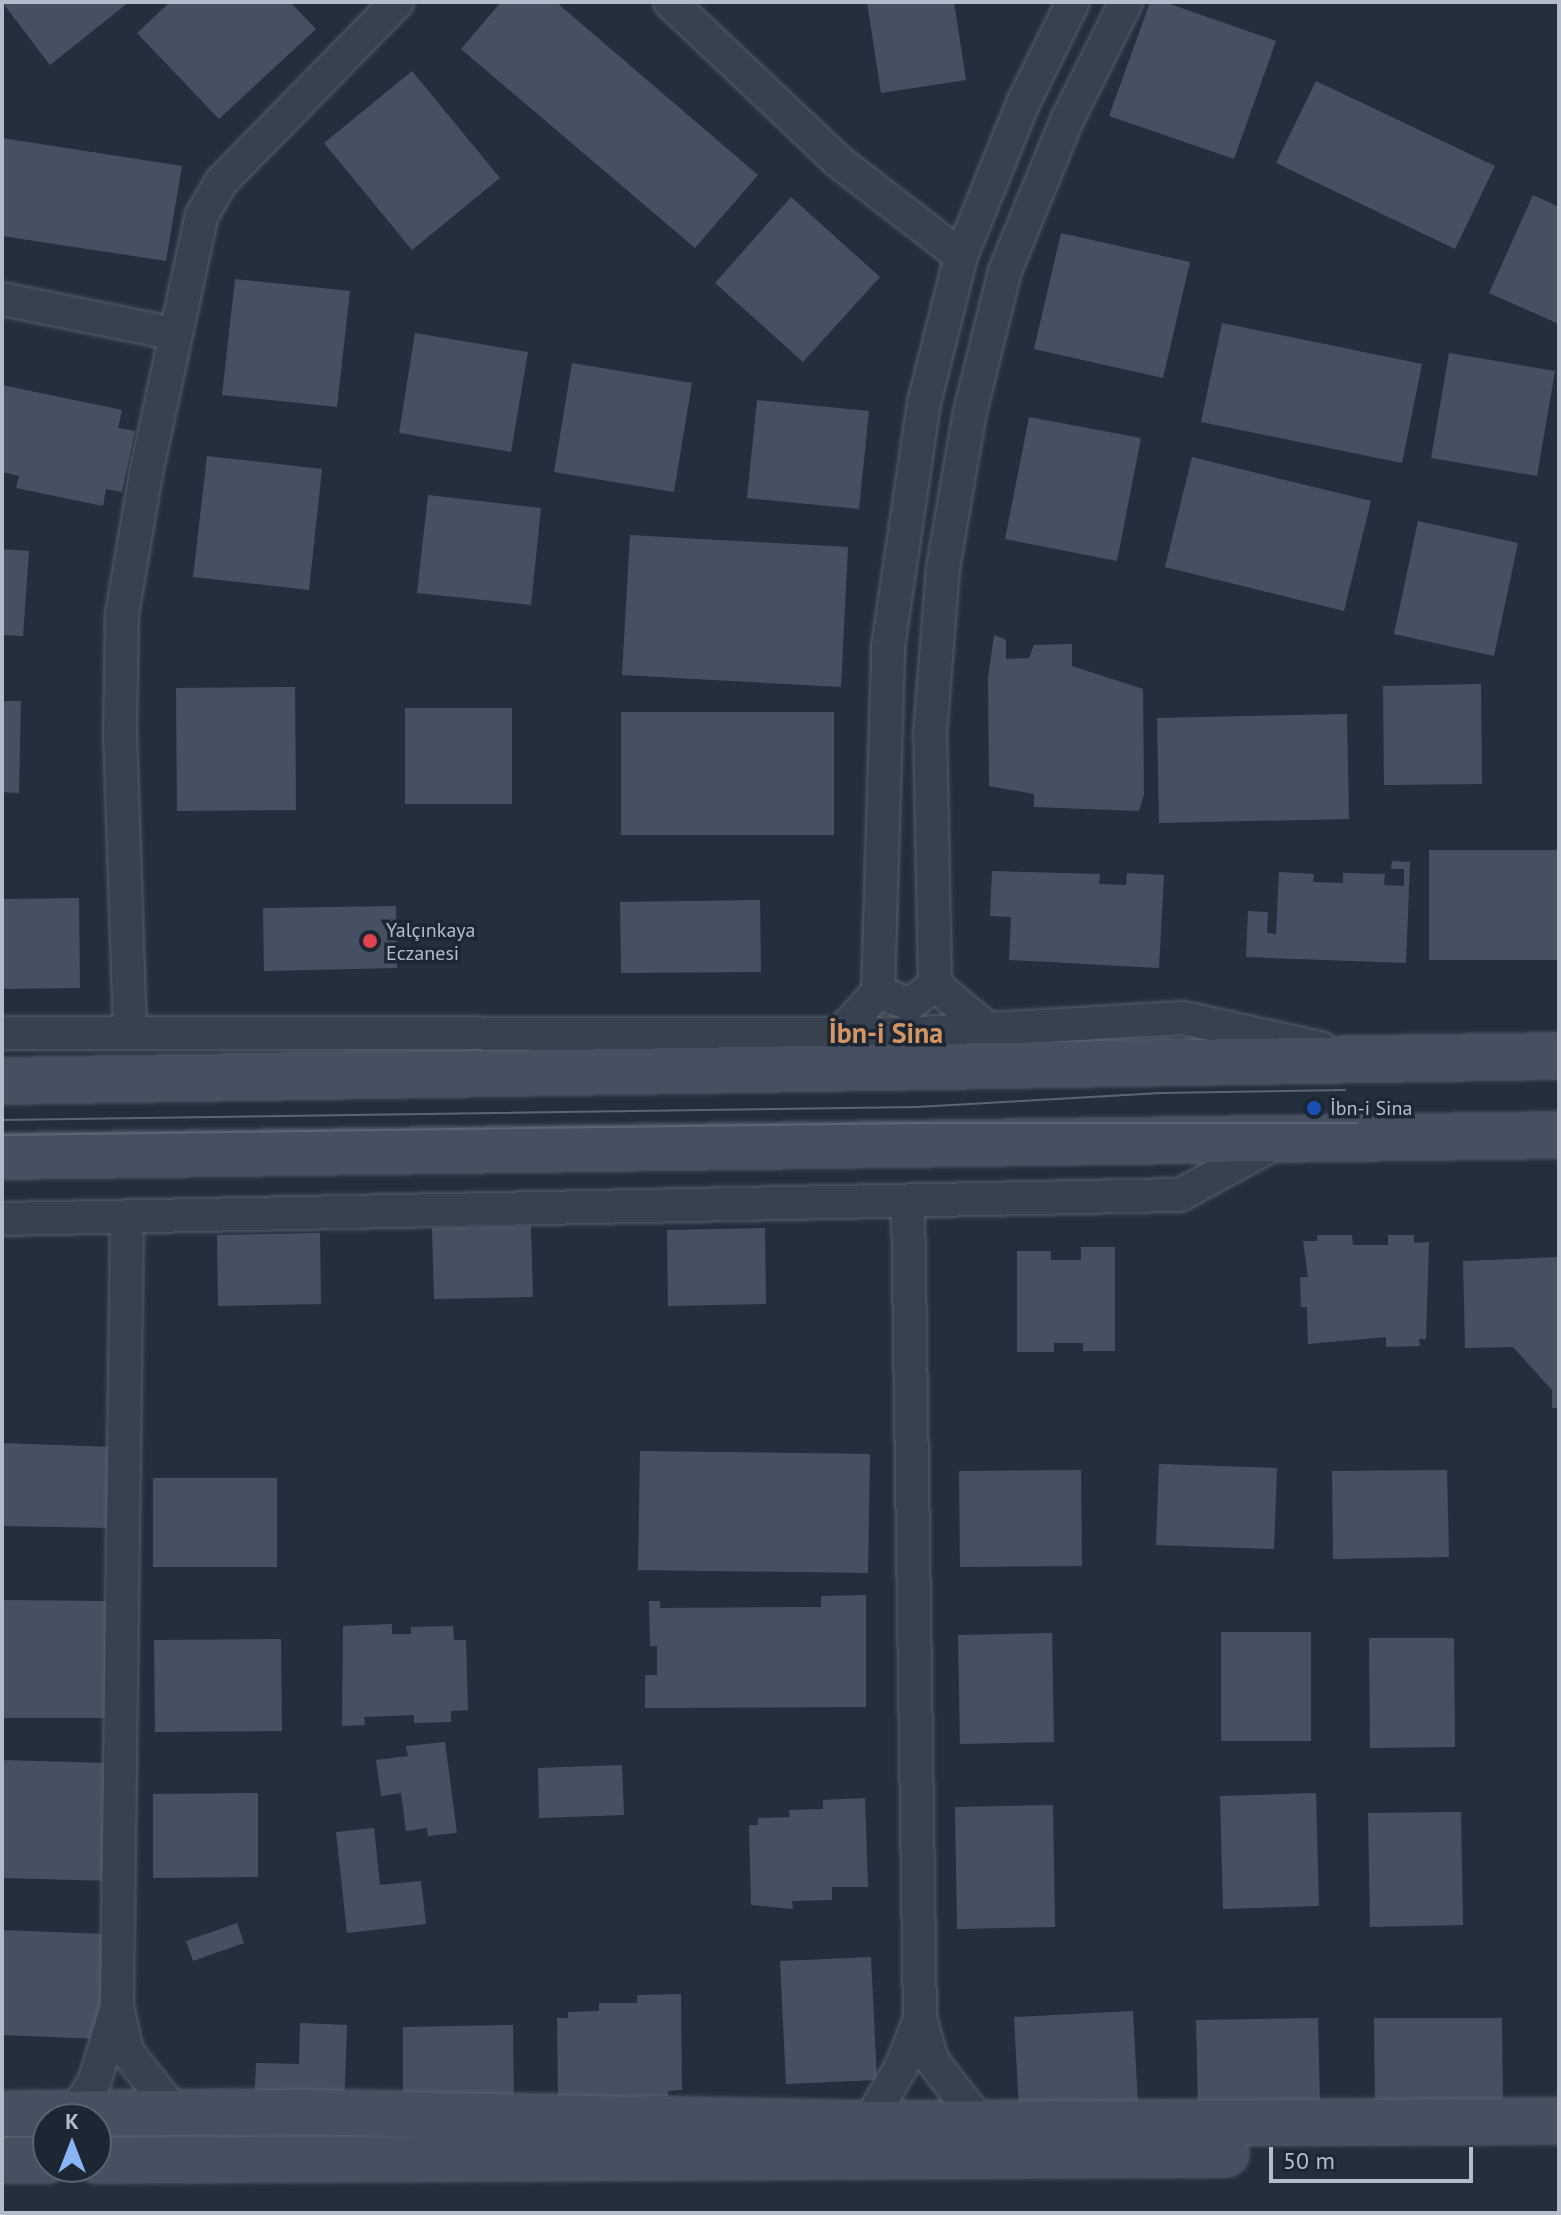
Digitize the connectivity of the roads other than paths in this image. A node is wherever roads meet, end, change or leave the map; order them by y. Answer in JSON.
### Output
{"nodes":[{"id":1,"x":397,"y":2,"type":"edge"},
{"id":2,"x":670,"y":2,"type":"edge"},
{"id":3,"x":1073,"y":2,"type":"edge"},
{"id":4,"x":1126,"y":2,"type":"edge"},
{"id":5,"x":961,"y":256,"type":"junction"},
{"id":6,"x":2,"y":299,"type":"edge"},
{"id":7,"x":176,"y":334,"type":"junction"},
{"id":8,"x":935,"y":985,"type":"junction"},
{"id":9,"x":878,"y":992,"type":"junction"},
{"id":10,"x":988,"y":1029,"type":"junction"},
{"id":11,"x":130,"y":1032,"type":"junction"},
{"id":12,"x":2,"y":1033,"type":"edge"},
{"id":13,"x":840,"y":1034,"type":"junction"},
{"id":14,"x":1559,"y":1056,"type":"edge"},
{"id":15,"x":1379,"y":1060,"type":"junction"},
{"id":16,"x":2,"y":1081,"type":"edge"},
{"id":17,"x":1289,"y":1135,"type":"junction"},
{"id":18,"x":1559,"y":1135,"type":"edge"},
{"id":19,"x":2,"y":1156,"type":"edge"},
{"id":20,"x":908,"y":1201,"type":"junction"},
{"id":21,"x":127,"y":1216,"type":"junction"},
{"id":22,"x":2,"y":1219,"type":"edge"},
{"id":23,"x":117,"y":2006,"type":"junction"},
{"id":24,"x":920,"y":2018,"type":"junction"},
{"id":25,"x":81,"y":2103,"type":"edge"},
{"id":26,"x":174,"y":2111,"type":"junction"},
{"id":27,"x":112,"y":2113,"type":"edge"},
{"id":28,"x":2,"y":2114,"type":"edge"},
{"id":29,"x":32,"y":2114,"type":"edge"},
{"id":30,"x":1559,"y":2121,"type":"edge"},
{"id":31,"x":868,"y":2124,"type":"junction"},
{"id":32,"x":982,"y":2125,"type":"junction"},
{"id":33,"x":1559,"y":2150,"type":"edge"},
{"id":34,"x":2,"y":2160,"type":"edge"},
{"id":35,"x":32,"y":2160,"type":"edge"},
{"id":36,"x":112,"y":2160,"type":"edge"}],
"edges":[{"from":1,"to":7,"type":"street"},
{"from":2,"to":5,"type":"street"},
{"from":3,"to":5,"type":"street"},
{"from":4,"to":8,"type":"street"},
{"from":5,"to":9,"type":"street"},
{"from":6,"to":7,"type":"street"},
{"from":7,"to":11,"type":"street"},
{"from":8,"to":9,"type":"street"},
{"from":8,"to":10,"type":"street"},
{"from":9,"to":13,"type":"street"},
{"from":10,"to":13,"type":"street"},
{"from":10,"to":15,"type":"street"},
{"from":11,"to":12,"type":"street"},
{"from":11,"to":13,"type":"street"},
{"from":14,"to":15,"type":"main road"},
{"from":15,"to":16,"type":"main road"},
{"from":17,"to":18,"type":"main road"},
{"from":17,"to":19,"type":"main road"},
{"from":17,"to":20,"type":"street"},
{"from":20,"to":21,"type":"street"},
{"from":20,"to":24,"type":"street"},
{"from":21,"to":22,"type":"street"},
{"from":21,"to":23,"type":"street"},
{"from":23,"to":25,"type":"street"},
{"from":23,"to":26,"type":"street"},
{"from":24,"to":31,"type":"street"},
{"from":24,"to":32,"type":"street"},
{"from":26,"to":27,"type":"main road"},
{"from":26,"to":31,"type":"main road"},
{"from":28,"to":29,"type":"main road"},
{"from":30,"to":32,"type":"main road"},
{"from":31,"to":32,"type":"main road"},
{"from":33,"to":36,"type":"main road"},
{"from":34,"to":35,"type":"main road"}]}
